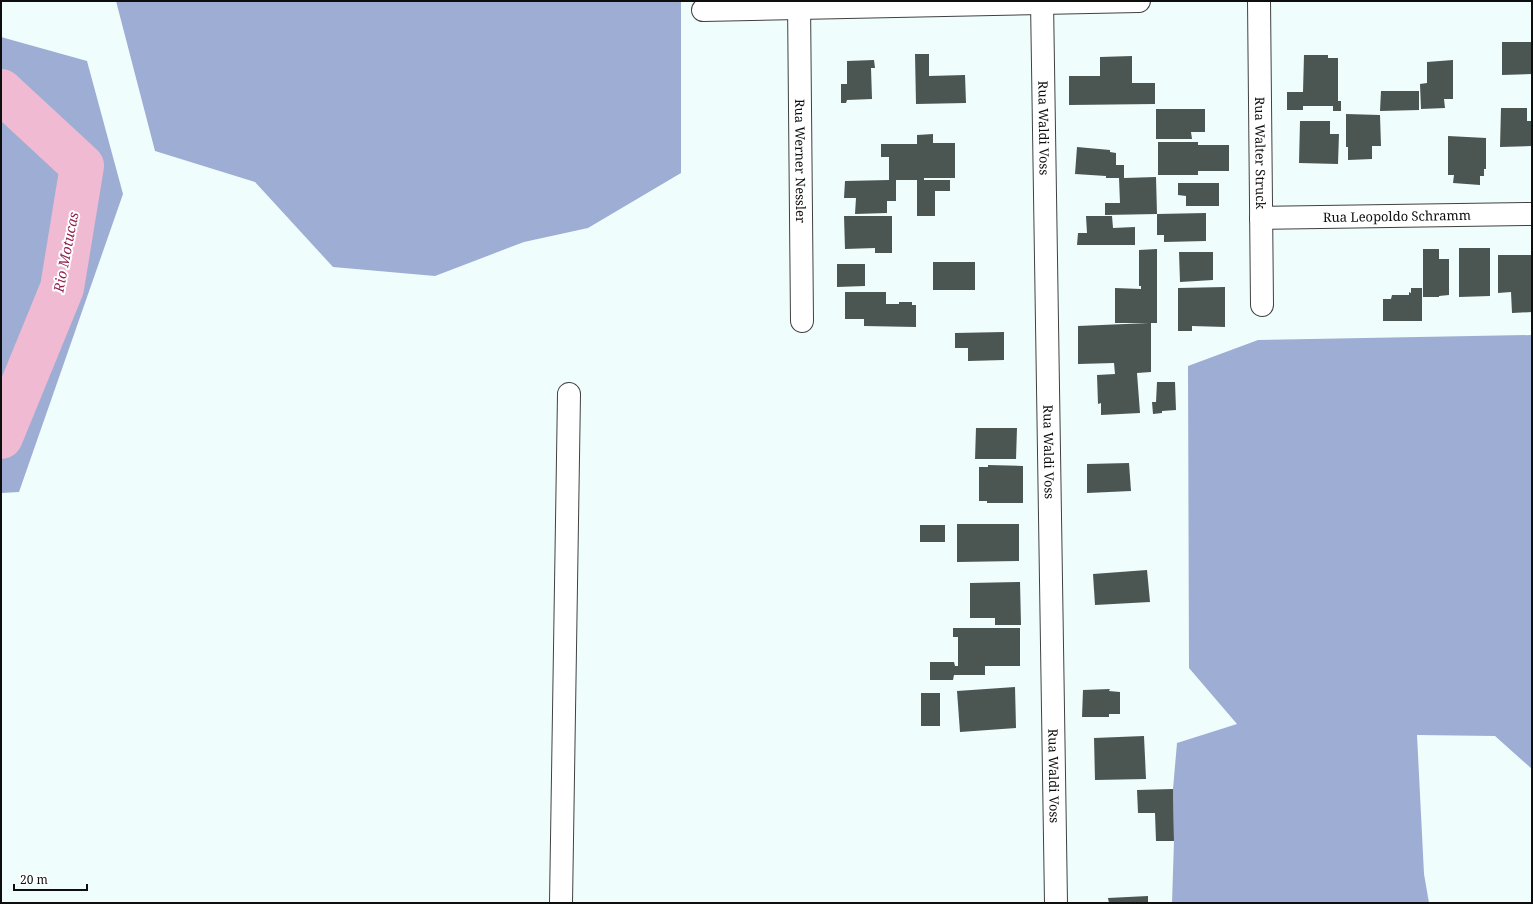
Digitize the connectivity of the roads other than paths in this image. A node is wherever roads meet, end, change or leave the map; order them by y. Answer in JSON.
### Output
{"nodes":[{"id":1,"x":1139,"y":1,"type":"edge"},
{"id":2,"x":1259,"y":1,"type":"edge"},
{"id":3,"x":1042,"y":2,"type":"edge"},
{"id":4,"x":799,"y":5,"type":"edge"},
{"id":5,"x":703,"y":10,"type":"dead end"},
{"id":6,"x":1532,"y":214,"type":"edge"},
{"id":7,"x":1261,"y":218,"type":"junction"},
{"id":8,"x":1262,"y":305,"type":"dead end"},
{"id":9,"x":802,"y":321,"type":"dead end"},
{"id":10,"x":569,"y":394,"type":"dead end"},
{"id":11,"x":561,"y":903,"type":"edge"},
{"id":12,"x":1056,"y":903,"type":"edge"}],
"edges":[{"from":1,"to":3,"type":"street"},
{"from":2,"to":7,"type":"street","name":"Rua Walter Struck"},
{"from":3,"to":4,"type":"street"},
{"from":3,"to":12,"type":"street","name":"Rua Waldi Voss"},
{"from":4,"to":5,"type":"street"},
{"from":4,"to":9,"type":"street","name":"Rua Werner Nessler"},
{"from":6,"to":7,"type":"street","name":"Rua Leopoldo Schramm"},
{"from":7,"to":8,"type":"street","name":"Rua Walter Struck"},
{"from":10,"to":11,"type":"street"}]}
